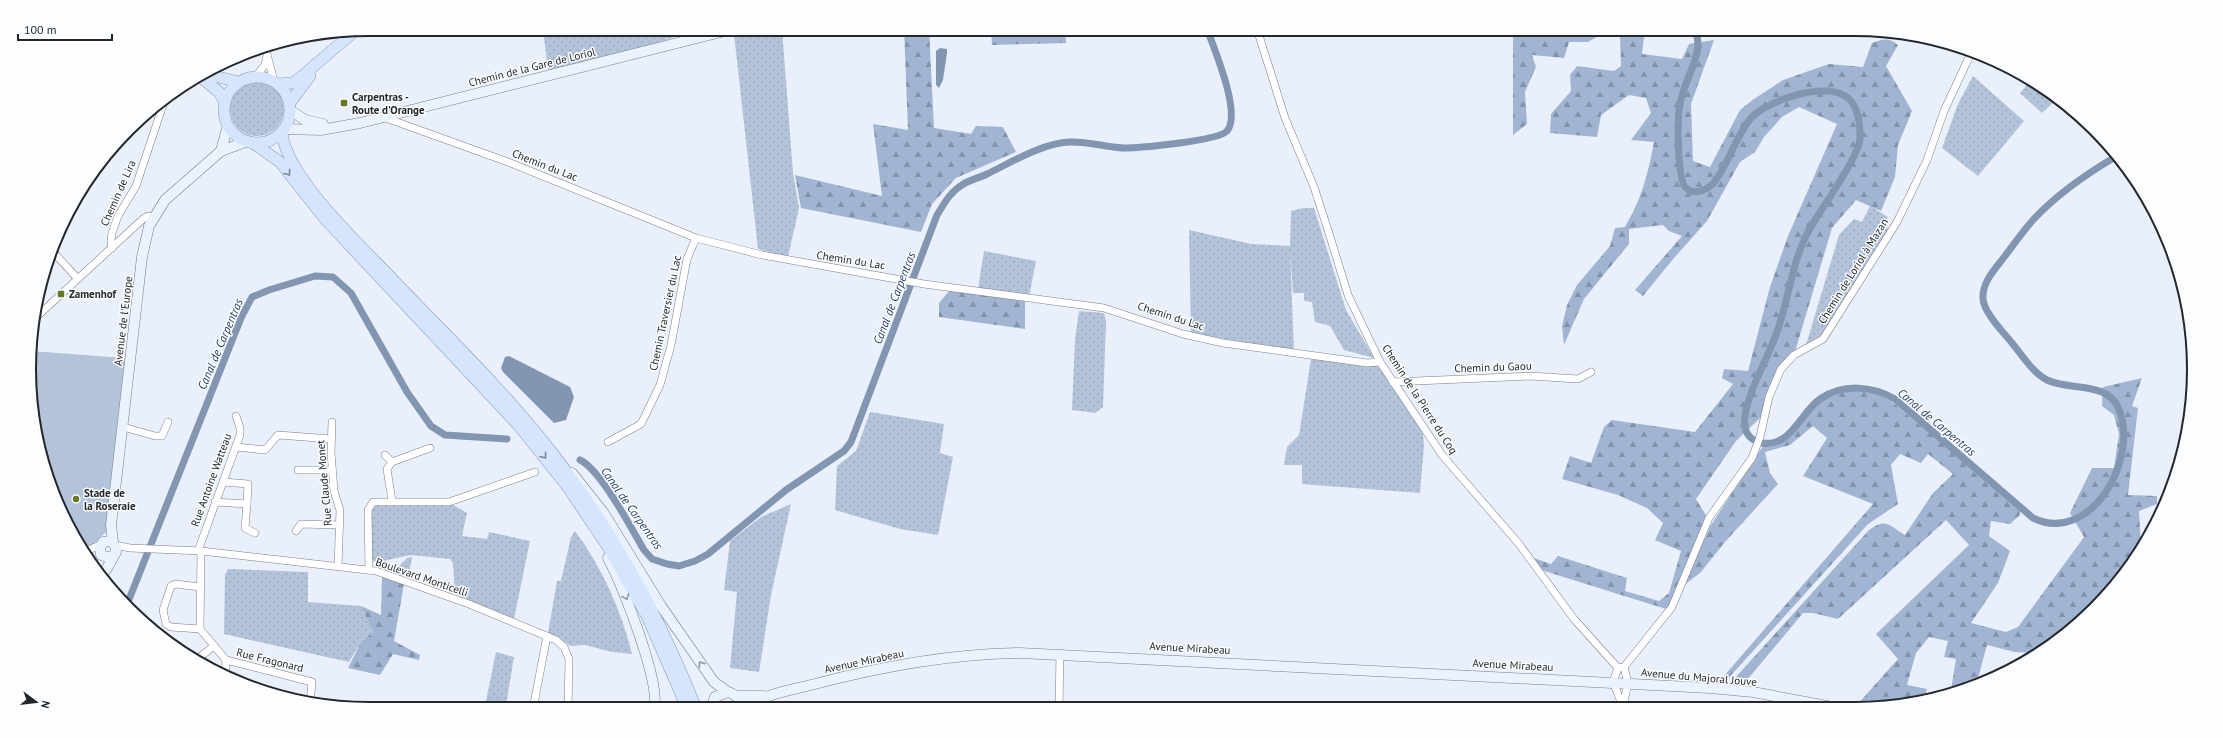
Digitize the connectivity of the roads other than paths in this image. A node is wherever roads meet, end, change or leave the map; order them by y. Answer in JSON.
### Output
{"nodes":[{"id":1,"x":705,"y":36,"type":"edge"},
{"id":2,"x":1259,"y":36,"type":"edge"},
{"id":3,"x":348,"y":37,"type":"edge"},
{"id":4,"x":266,"y":53,"type":"edge"},
{"id":5,"x":267,"y":56,"type":"junction"},
{"id":6,"x":1969,"y":57,"type":"edge"},
{"id":7,"x":319,"y":64,"type":"junction"},
{"id":8,"x":213,"y":75,"type":"edge"},
{"id":9,"x":255,"y":77,"type":"junction"},
{"id":10,"x":204,"y":80,"type":"edge"},
{"id":11,"x":239,"y":82,"type":"junction"},
{"id":12,"x":276,"y":83,"type":"junction"},
{"id":13,"x":225,"y":103,"type":"junction"},
{"id":14,"x":290,"y":107,"type":"junction"},
{"id":15,"x":162,"y":108,"type":"edge"},
{"id":16,"x":382,"y":117,"type":"junction"},
{"id":17,"x":228,"y":125,"type":"junction"},
{"id":18,"x":336,"y":127,"type":"junction"},
{"id":19,"x":283,"y":130,"type":"junction"},
{"id":20,"x":253,"y":144,"type":"junction"},
{"id":21,"x":221,"y":151,"type":"junction"},
{"id":22,"x":153,"y":217,"type":"junction"},
{"id":23,"x":696,"y":238,"type":"junction"},
{"id":24,"x":112,"y":248,"type":"junction"},
{"id":25,"x":56,"y":255,"type":"edge"},
{"id":26,"x":78,"y":279,"type":"junction"},
{"id":27,"x":41,"y":313,"type":"edge"},
{"id":28,"x":1380,"y":362,"type":"junction"},
{"id":29,"x":1591,"y":372,"type":"dead end"},
{"id":30,"x":1393,"y":382,"type":"junction"},
{"id":31,"x":236,"y":416,"type":"dead end"},
{"id":32,"x":168,"y":422,"type":"dead end"},
{"id":33,"x":332,"y":422,"type":"dead end"},
{"id":34,"x":122,"y":427,"type":"junction"},
{"id":35,"x":331,"y":439,"type":"junction"},
{"id":36,"x":608,"y":442,"type":"dead end"},
{"id":37,"x":236,"y":447,"type":"junction"},
{"id":38,"x":430,"y":448,"type":"dead end"},
{"id":39,"x":385,"y":455,"type":"dead end"},
{"id":40,"x":555,"y":456,"type":"junction"},
{"id":41,"x":392,"y":462,"type":"junction"},
{"id":42,"x":298,"y":470,"type":"dead end"},
{"id":43,"x":332,"y":470,"type":"junction"},
{"id":44,"x":535,"y":472,"type":"dead end"},
{"id":45,"x":223,"y":482,"type":"junction"},
{"id":46,"x":392,"y":501,"type":"junction"},
{"id":47,"x":215,"y":502,"type":"junction"},
{"id":48,"x":247,"y":504,"type":"junction"},
{"id":49,"x":585,"y":511,"type":"junction"},
{"id":50,"x":339,"y":524,"type":"junction"},
{"id":51,"x":296,"y":531,"type":"dead end"},
{"id":52,"x":255,"y":533,"type":"dead end"},
{"id":53,"x":108,"y":549,"type":"junction"},
{"id":54,"x":90,"y":551,"type":"edge"},
{"id":55,"x":199,"y":551,"type":"junction"},
{"id":56,"x":92,"y":553,"type":"edge"},
{"id":57,"x":338,"y":566,"type":"junction"},
{"id":58,"x":369,"y":570,"type":"junction"},
{"id":59,"x":105,"y":573,"type":"edge"},
{"id":60,"x":200,"y":587,"type":"junction"},
{"id":61,"x":200,"y":629,"type":"junction"},
{"id":62,"x":547,"y":636,"type":"junction"},
{"id":63,"x":214,"y":646,"type":"junction"},
{"id":64,"x":1060,"y":653,"type":"junction"},
{"id":65,"x":201,"y":656,"type":"edge"},
{"id":66,"x":226,"y":660,"type":"junction"},
{"id":67,"x":1621,"y":668,"type":"junction"},
{"id":68,"x":225,"y":670,"type":"edge"},
{"id":69,"x":1615,"y":682,"type":"junction"},
{"id":70,"x":1628,"y":683,"type":"junction"},
{"id":71,"x":732,"y":694,"type":"junction"},
{"id":72,"x":766,"y":696,"type":"junction"},
{"id":73,"x":311,"y":697,"type":"edge"},
{"id":74,"x":534,"y":702,"type":"edge"},
{"id":75,"x":568,"y":702,"type":"edge"},
{"id":76,"x":655,"y":702,"type":"edge"},
{"id":77,"x":685,"y":702,"type":"edge"},
{"id":78,"x":693,"y":702,"type":"edge"},
{"id":79,"x":713,"y":702,"type":"edge"},
{"id":80,"x":739,"y":702,"type":"edge"},
{"id":81,"x":755,"y":702,"type":"edge"},
{"id":82,"x":1059,"y":702,"type":"edge"},
{"id":83,"x":1621,"y":702,"type":"edge"},
{"id":84,"x":1624,"y":702,"type":"edge"},
{"id":85,"x":1803,"y":702,"type":"edge"}],
"edges":[{"from":1,"to":16,"type":"main road","name":"Chemin de la Gare de Loriol"},
{"from":2,"to":28,"type":"street","name":"Chemin de la Pierre du Coq"},
{"from":3,"to":7,"type":"main road"},
{"from":4,"to":5,"type":"street"},
{"from":5,"to":9,"type":"street"},
{"from":5,"to":12,"type":"street"},
{"from":6,"to":67,"type":"street","name":"Chemin de Loriol à Mazan"},
{"from":7,"to":12,"type":"main road"},
{"from":7,"to":14,"type":"main road"},
{"from":8,"to":11,"type":"main road"},
{"from":9,"to":11,"type":"main road"},
{"from":9,"to":12,"type":"main road"},
{"from":10,"to":13,"type":"main road"},
{"from":11,"to":13,"type":"main road"},
{"from":12,"to":14,"type":"main road"},
{"from":13,"to":17,"type":"main road"},
{"from":14,"to":18,"type":"main road","name":"Chemin de la Gare de Loriol"},
{"from":14,"to":19,"type":"main road"},
{"from":15,"to":24,"type":"street","name":"Chemin de Lira"},
{"from":16,"to":18,"type":"main road","name":"Chemin de la Gare de Loriol"},
{"from":16,"to":23,"type":"street","name":"Chemin du Lac"},
{"from":17,"to":20,"type":"main road"},
{"from":17,"to":21,"type":"main road"},
{"from":18,"to":19,"type":"main road","name":"Chemin de la Gare de Loriol"},
{"from":19,"to":20,"type":"main road"},
{"from":19,"to":40,"type":"main road"},
{"from":20,"to":21,"type":"main road","name":"Avenue de l'Europe"},
{"from":20,"to":49,"type":"main road","one_way":true},
{"from":21,"to":22,"type":"main road","name":"Avenue de l'Europe"},
{"from":22,"to":24,"type":"street"},
{"from":22,"to":34,"type":"main road","name":"Avenue de l'Europe"},
{"from":23,"to":28,"type":"street","name":"Chemin du Lac"},
{"from":23,"to":36,"type":"street","name":"Chemin Traversier du Lac"},
{"from":24,"to":26,"type":"street"},
{"from":25,"to":26,"type":"street"},
{"from":26,"to":27,"type":"street"},
{"from":28,"to":30,"type":"street","name":"Chemin de la Pierre du Coq"},
{"from":29,"to":30,"type":"street","name":"Chemin du Gaou"},
{"from":30,"to":67,"type":"street","name":"Chemin de la Pierre du Coq"},
{"from":31,"to":37,"type":"street","name":"Rue Antoine Watteau"},
{"from":32,"to":34,"type":"street"},
{"from":33,"to":35,"type":"street","name":"Rue Claude Monet"},
{"from":34,"to":53,"type":"main road","name":"Avenue de l'Europe"},
{"from":35,"to":37,"type":"street"},
{"from":35,"to":43,"type":"street","name":"Rue Claude Monet"},
{"from":37,"to":45,"type":"street","name":"Rue Antoine Watteau"},
{"from":38,"to":41,"type":"street"},
{"from":39,"to":41,"type":"street"},
{"from":71,"to":40,"type":"main road","one_way":true},
{"from":40,"to":78,"type":"main road"},
{"from":41,"to":46,"type":"street"},
{"from":42,"to":43,"type":"street"},
{"from":43,"to":50,"type":"street","name":"Rue Claude Monet"},
{"from":44,"to":46,"type":"street"},
{"from":45,"to":47,"type":"street","name":"Rue Antoine Watteau"},
{"from":45,"to":48,"type":"street"},
{"from":46,"to":58,"type":"street"},
{"from":47,"to":48,"type":"street"},
{"from":47,"to":55,"type":"street","name":"Rue Antoine Watteau"},
{"from":48,"to":52,"type":"street"},
{"from":49,"to":76,"type":"main road","one_way":true},
{"from":49,"to":77,"type":"main road"},
{"from":50,"to":51,"type":"street"},
{"from":50,"to":57,"type":"street","name":"Rue Claude Monet"},
{"from":53,"to":54,"type":"street","name":"Boulevard Monticelli"},
{"from":53,"to":55,"type":"street","name":"Boulevard Monticelli"},
{"from":53,"to":56,"type":"street"},
{"from":53,"to":59,"type":"main road","name":"Avenue de l'Europe"},
{"from":55,"to":57,"type":"street","name":"Boulevard Monticelli"},
{"from":55,"to":60,"type":"street","name":"Rue Antoine Watteau"},
{"from":57,"to":58,"type":"street","name":"Boulevard Monticelli"},
{"from":58,"to":62,"type":"street","name":"Boulevard Monticelli"},
{"from":60,"to":61,"type":"street","name":"Rue Antoine Watteau"},
{"from":60,"to":61,"type":"street"},
{"from":61,"to":63,"type":"street"},
{"from":62,"to":74,"type":"street"},
{"from":62,"to":75,"type":"street","name":"Boulevard Monticelli"},
{"from":63,"to":65,"type":"street"},
{"from":63,"to":66,"type":"street"},
{"from":64,"to":69,"type":"main road","name":"Avenue Mirabeau"},
{"from":64,"to":72,"type":"main road","name":"Avenue Mirabeau"},
{"from":64,"to":82,"type":"street"},
{"from":66,"to":68,"type":"street"},
{"from":66,"to":73,"type":"street","name":"Rue Fragonard"},
{"from":67,"to":69,"type":"street","name":"Chemin de Loriol à Mazan"},
{"from":67,"to":70,"type":"street"},
{"from":69,"to":70,"type":"main road","name":"Avenue du Majoral Jouve"},
{"from":69,"to":83,"type":"street"},
{"from":70,"to":84,"type":"street"},
{"from":70,"to":85,"type":"main road","name":"Avenue du Majoral Jouve"},
{"from":71,"to":72,"type":"main road"},
{"from":71,"to":79,"type":"main road"},
{"from":71,"to":80,"type":"main road"},
{"from":72,"to":81,"type":"main road"}]}
